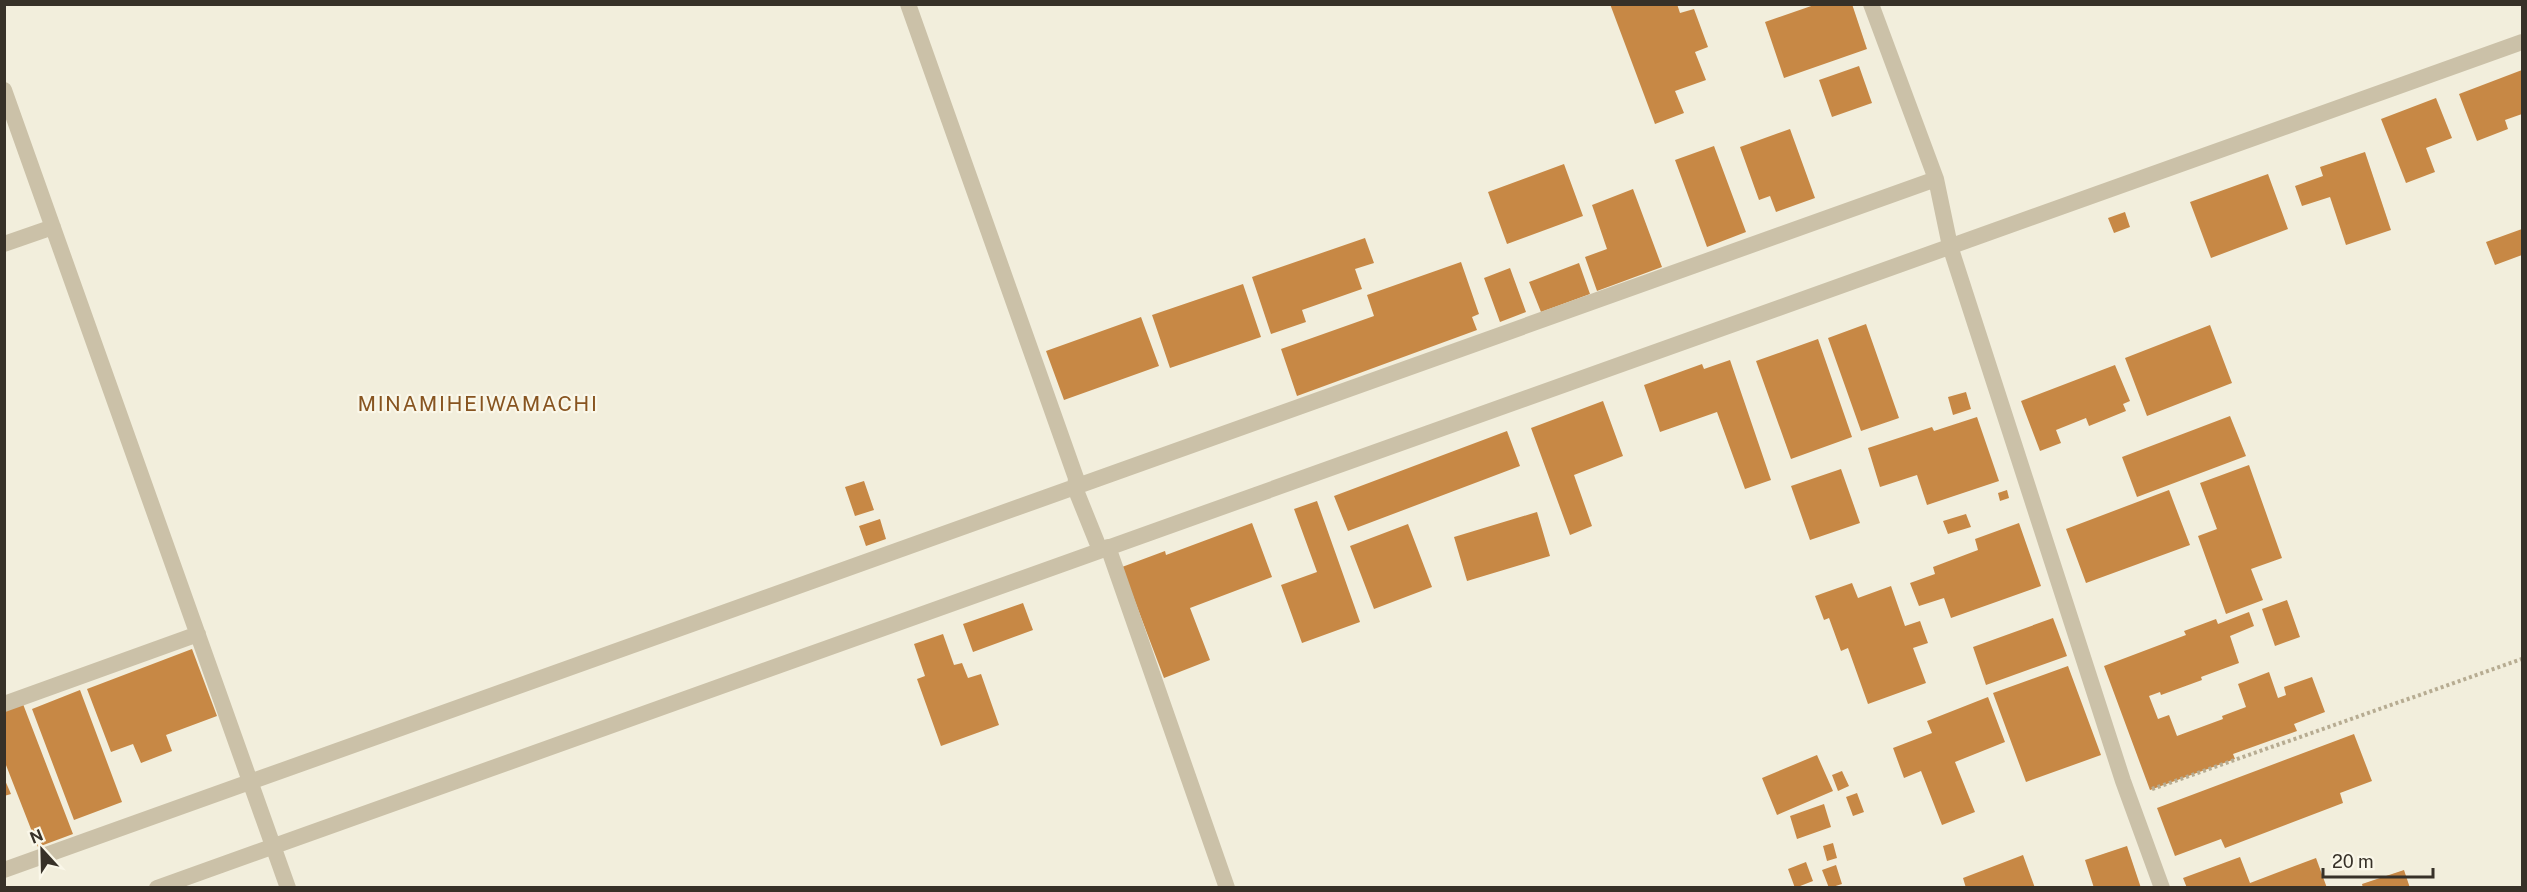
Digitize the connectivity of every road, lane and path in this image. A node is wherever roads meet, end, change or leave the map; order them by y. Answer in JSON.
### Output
{"nodes":[{"id":1,"x":908,"y":4,"type":"edge"},
{"id":2,"x":1871,"y":4,"type":"edge"},
{"id":3,"x":2523,"y":42,"type":"edge"},
{"id":4,"x":4,"y":90,"type":"edge"},
{"id":5,"x":1937,"y":185,"type":"junction"},
{"id":6,"x":53,"y":227,"type":"junction"},
{"id":7,"x":1950,"y":243,"type":"junction"},
{"id":8,"x":4,"y":244,"type":"edge"},
{"id":9,"x":1078,"y":495,"type":"junction"},
{"id":10,"x":1100,"y":544,"type":"junction"},
{"id":11,"x":198,"y":634,"type":"junction"},
{"id":12,"x":2523,"y":659,"type":"edge"},
{"id":13,"x":4,"y":704,"type":"edge"},
{"id":14,"x":253,"y":788,"type":"junction"},
{"id":15,"x":2129,"y":797,"type":"junction"},
{"id":16,"x":273,"y":846,"type":"junction"},
{"id":17,"x":4,"y":870,"type":"edge"},
{"id":18,"x":157,"y":888,"type":"edge"},
{"id":19,"x":288,"y":888,"type":"edge"},
{"id":20,"x":1227,"y":888,"type":"edge"},
{"id":21,"x":2162,"y":888,"type":"edge"}],
"edges":[{"from":1,"to":9,"type":"street"},
{"from":2,"to":5,"type":"street"},
{"from":3,"to":7,"type":"street"},
{"from":4,"to":6,"type":"street"},
{"from":5,"to":7,"type":"street"},
{"from":5,"to":9,"type":"street"},
{"from":6,"to":8,"type":"street"},
{"from":6,"to":11,"type":"street"},
{"from":7,"to":10,"type":"street"},
{"from":7,"to":15,"type":"street"},
{"from":9,"to":10,"type":"street"},
{"from":9,"to":14,"type":"street"},
{"from":10,"to":16,"type":"street"},
{"from":10,"to":20,"type":"street"},
{"from":11,"to":13,"type":"street"},
{"from":11,"to":14,"type":"street"},
{"from":12,"to":15,"type":"path"},
{"from":14,"to":16,"type":"street"},
{"from":14,"to":17,"type":"street"},
{"from":15,"to":21,"type":"street"},
{"from":16,"to":18,"type":"street"},
{"from":16,"to":19,"type":"street"}]}
